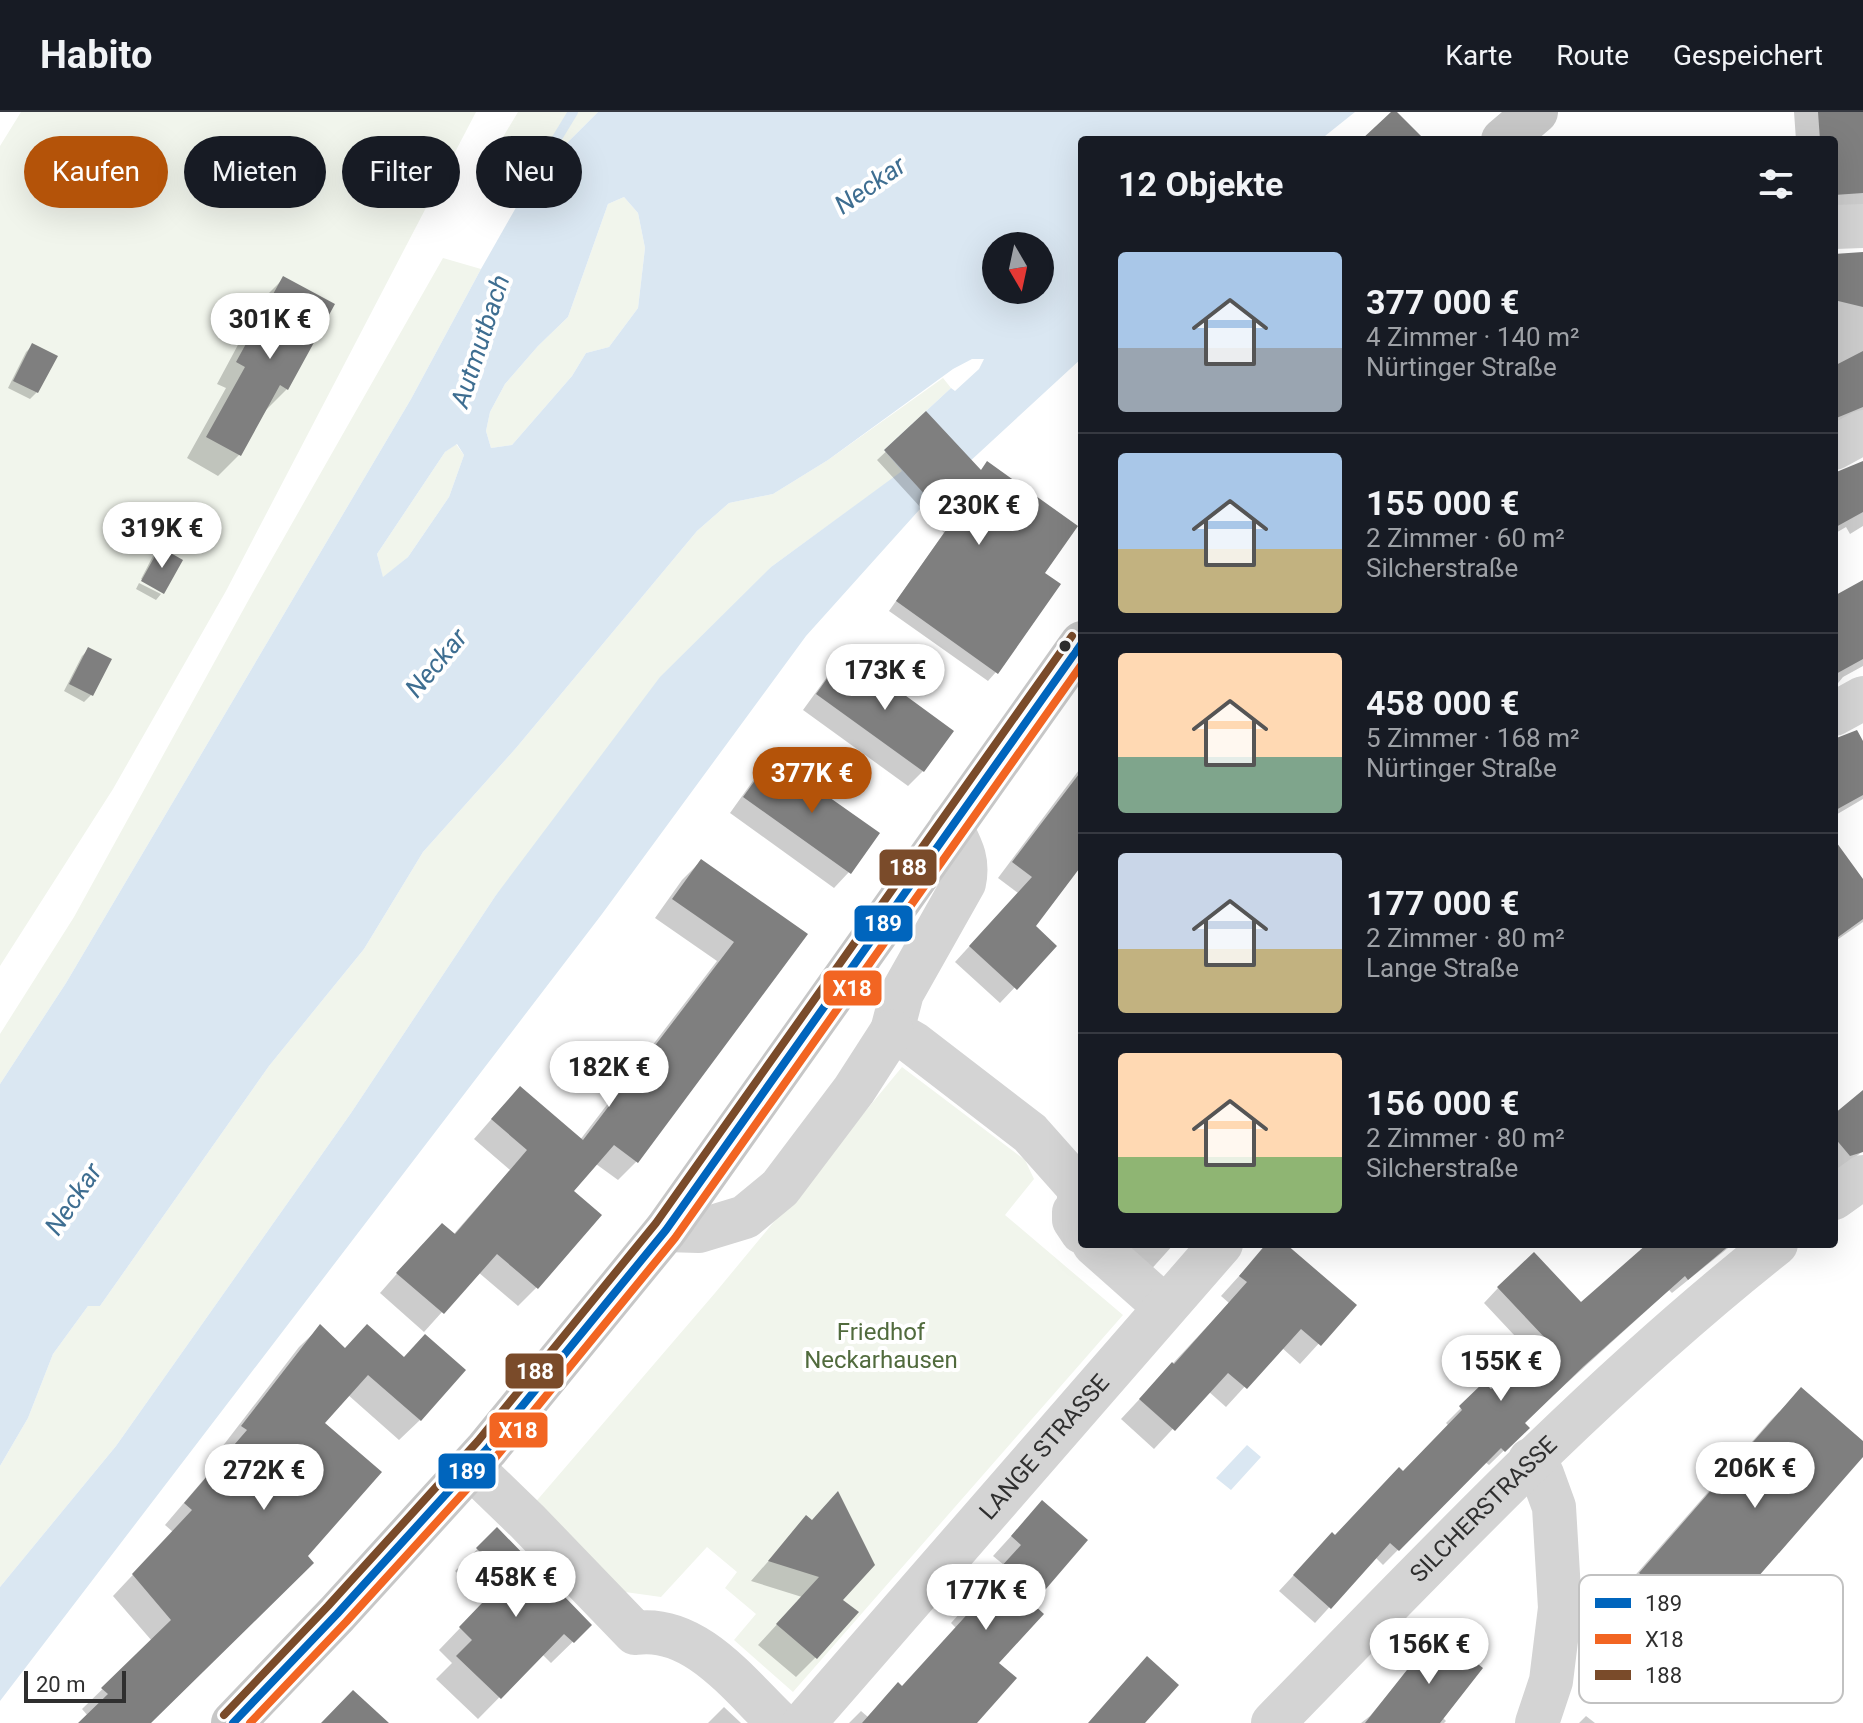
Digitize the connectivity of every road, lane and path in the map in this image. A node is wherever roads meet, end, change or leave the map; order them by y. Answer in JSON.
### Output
{"nodes":[{"id":1,"x":1536,"y":112,"type":"edge"},
{"id":2,"x":1508,"y":136,"type":"edge"},
{"id":3,"x":1863,"y":226,"type":"edge"},
{"id":4,"x":1838,"y":227,"type":"edge"},
{"id":5,"x":1863,"y":432,"type":"edge"},
{"id":6,"x":1838,"y":446,"type":"edge"},
{"id":7,"x":1078,"y":649,"type":"edge"},
{"id":8,"x":1863,"y":698,"type":"edge"},
{"id":9,"x":1838,"y":712,"type":"edge"},
{"id":10,"x":951,"y":827,"type":"junction"},
{"id":11,"x":892,"y":1031,"type":"junction"},
{"id":12,"x":1863,"y":1177,"type":"edge"},
{"id":13,"x":1838,"y":1195,"type":"edge"},
{"id":14,"x":1078,"y":1197,"type":"edge"},
{"id":15,"x":666,"y":1230,"type":"junction"},
{"id":16,"x":1099,"y":1248,"type":"edge"},
{"id":17,"x":1217,"y":1248,"type":"edge"},
{"id":18,"x":1771,"y":1248,"type":"edge"},
{"id":19,"x":1165,"y":1307,"type":"junction"},
{"id":20,"x":1530,"y":1460,"type":"junction"},
{"id":21,"x":471,"y":1467,"type":"junction"},
{"id":22,"x":233,"y":1723,"type":"edge"},
{"id":23,"x":779,"y":1723,"type":"edge"},
{"id":24,"x":804,"y":1723,"type":"edge"},
{"id":25,"x":1273,"y":1723,"type":"edge"},
{"id":26,"x":1537,"y":1723,"type":"edge"}],
"edges":[{"from":1,"to":2,"type":"main road"},
{"from":3,"to":4,"type":"street"},
{"from":5,"to":6,"type":"street"},
{"from":7,"to":10,"type":"main road"},
{"from":8,"to":9,"type":"street"},
{"from":10,"to":11,"type":"street"},
{"from":10,"to":15,"type":"main road"},
{"from":11,"to":14,"type":"street"},
{"from":11,"to":15,"type":"street"},
{"from":12,"to":13,"type":"street"},
{"from":15,"to":21,"type":"main road"},
{"from":16,"to":19,"type":"street"},
{"from":17,"to":19,"type":"street","name":"LANGE STRASSE"},
{"from":18,"to":20,"type":"street","name":"SILCHERSTRASSE"},
{"from":19,"to":24,"type":"street","name":"LANGE STRASSE"},
{"from":20,"to":25,"type":"street","name":"SILCHERSTRASSE"},
{"from":20,"to":26,"type":"street"},
{"from":21,"to":22,"type":"main road"},
{"from":21,"to":23,"type":"street"}]}
